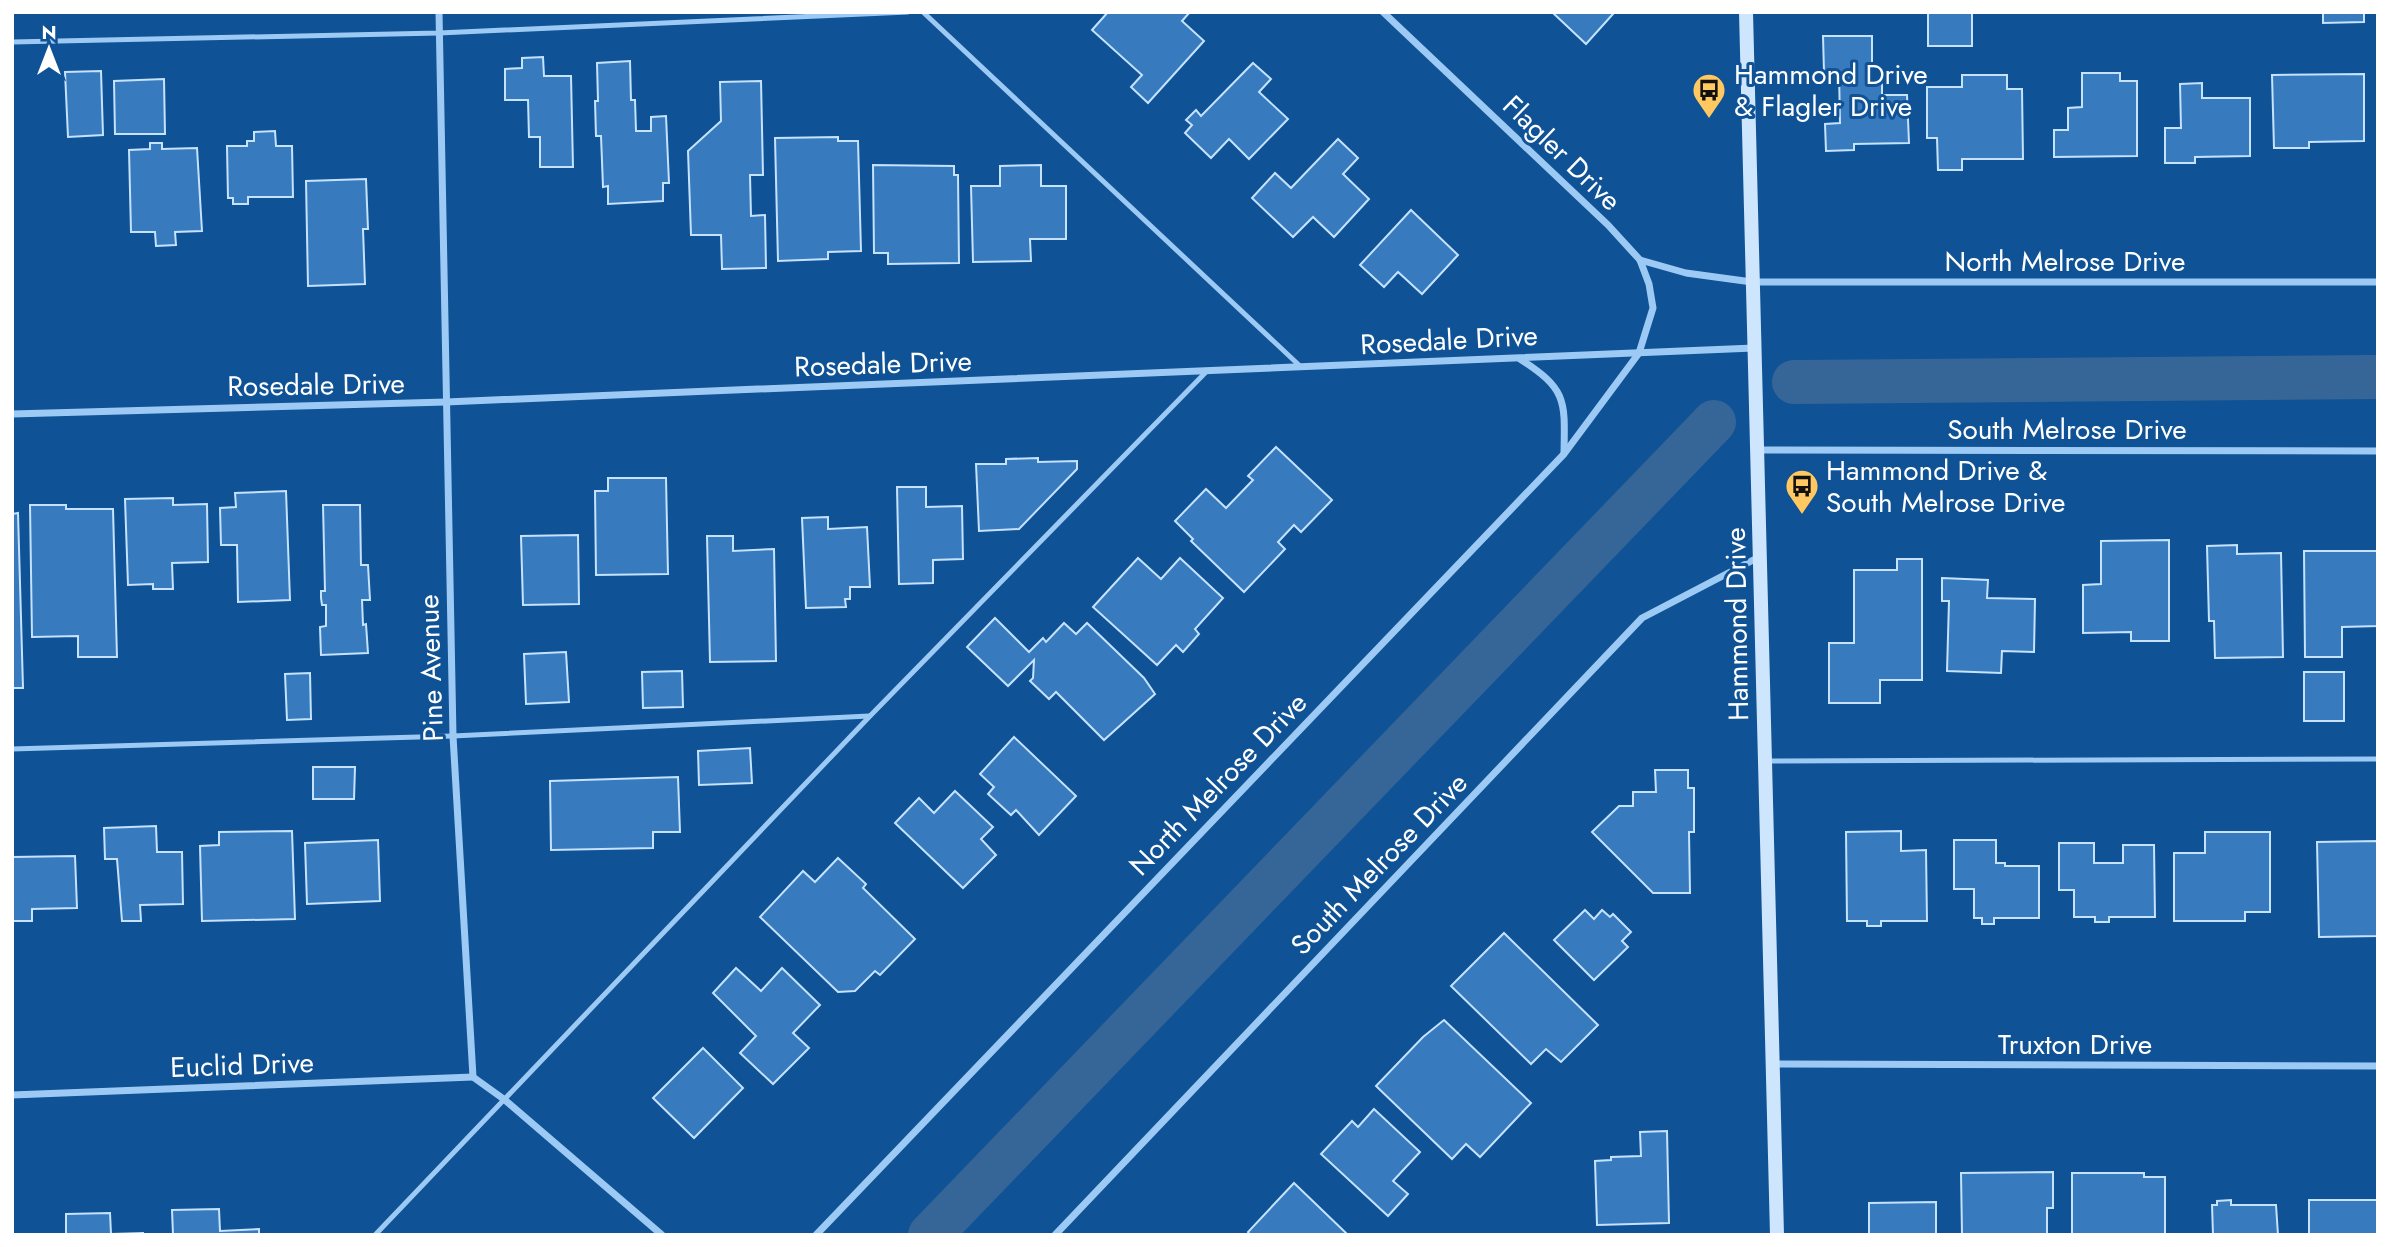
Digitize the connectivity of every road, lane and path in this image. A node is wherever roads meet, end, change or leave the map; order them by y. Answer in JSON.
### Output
{"nodes":[{"id":1,"x":439,"y":12,"type":"edge"},
{"id":2,"x":908,"y":12,"type":"edge"},
{"id":3,"x":923,"y":12,"type":"edge"},
{"id":4,"x":1383,"y":12,"type":"edge"},
{"id":5,"x":1746,"y":12,"type":"edge"},
{"id":6,"x":439,"y":33,"type":"junction"},
{"id":7,"x":12,"y":42,"type":"edge"},
{"id":8,"x":1640,"y":260,"type":"junction"},
{"id":9,"x":1752,"y":282,"type":"junction"},
{"id":10,"x":2378,"y":282,"type":"edge"},
{"id":11,"x":1754,"y":348,"type":"junction"},
{"id":12,"x":1639,"y":353,"type":"junction"},
{"id":13,"x":1519,"y":358,"type":"junction"},
{"id":14,"x":1301,"y":368,"type":"junction"},
{"id":15,"x":1206,"y":372,"type":"junction"},
{"id":16,"x":446,"y":402,"type":"junction"},
{"id":17,"x":12,"y":414,"type":"edge"},
{"id":18,"x":1757,"y":450,"type":"junction"},
{"id":19,"x":2378,"y":451,"type":"edge"},
{"id":20,"x":1564,"y":454,"type":"junction"},
{"id":21,"x":1759,"y":557,"type":"junction"},
{"id":22,"x":870,"y":716,"type":"junction"},
{"id":23,"x":453,"y":736,"type":"junction"},
{"id":24,"x":12,"y":749,"type":"edge"},
{"id":25,"x":2378,"y":759,"type":"edge"},
{"id":26,"x":1765,"y":761,"type":"junction"},
{"id":27,"x":1773,"y":1064,"type":"junction"},
{"id":28,"x":2378,"y":1066,"type":"edge"},
{"id":29,"x":473,"y":1077,"type":"junction"},
{"id":30,"x":12,"y":1095,"type":"edge"},
{"id":31,"x":505,"y":1100,"type":"junction"},
{"id":32,"x":375,"y":1235,"type":"edge"},
{"id":33,"x":662,"y":1235,"type":"edge"},
{"id":34,"x":816,"y":1235,"type":"edge"},
{"id":35,"x":1055,"y":1235,"type":"edge"},
{"id":36,"x":1777,"y":1235,"type":"edge"}],
"edges":[{"from":1,"to":6,"type":"street","name":"Pine Avenue"},
{"from":2,"to":6,"type":"lane"},
{"from":3,"to":14,"type":"lane"},
{"from":4,"to":8,"type":"street","name":"Flagler Drive"},
{"from":5,"to":9,"type":"street","name":"Hammond Drive"},
{"from":6,"to":7,"type":"lane"},
{"from":6,"to":16,"type":"street","name":"Pine Avenue"},
{"from":8,"to":9,"type":"street","name":"North Melrose Drive"},
{"from":8,"to":12,"type":"street","name":"Flagler Drive"},
{"from":9,"to":10,"type":"street","name":"North Melrose Drive"},
{"from":9,"to":11,"type":"street","name":"Hammond Drive"},
{"from":11,"to":12,"type":"street","name":"Rosedale Drive"},
{"from":11,"to":18,"type":"street","name":"Hammond Drive"},
{"from":12,"to":13,"type":"street","name":"Rosedale Drive"},
{"from":12,"to":20,"type":"street","name":"North Melrose Drive"},
{"from":13,"to":14,"type":"street","name":"Rosedale Drive"},
{"from":13,"to":20,"type":"street"},
{"from":14,"to":15,"type":"street","name":"Rosedale Drive"},
{"from":15,"to":16,"type":"street","name":"Rosedale Drive"},
{"from":15,"to":22,"type":"lane"},
{"from":16,"to":17,"type":"street","name":"Rosedale Drive"},
{"from":16,"to":23,"type":"street","name":"Pine Avenue"},
{"from":18,"to":19,"type":"street","name":"South Melrose Drive"},
{"from":18,"to":21,"type":"street","name":"Hammond Drive"},
{"from":20,"to":34,"type":"street","name":"North Melrose Drive"},
{"from":21,"to":26,"type":"street","name":"Hammond Drive"},
{"from":21,"to":35,"type":"street","name":"South Melrose Drive"},
{"from":22,"to":23,"type":"lane"},
{"from":22,"to":31,"type":"lane"},
{"from":23,"to":24,"type":"lane"},
{"from":23,"to":29,"type":"street","name":"Pine Avenue"},
{"from":25,"to":26,"type":"lane"},
{"from":26,"to":27,"type":"street","name":"Hammond Drive"},
{"from":27,"to":28,"type":"street","name":"Truxton Drive"},
{"from":27,"to":36,"type":"street","name":"Hammond Drive"},
{"from":29,"to":30,"type":"street","name":"Euclid Drive"},
{"from":29,"to":31,"type":"street"},
{"from":31,"to":32,"type":"lane"},
{"from":31,"to":33,"type":"street"}]}
